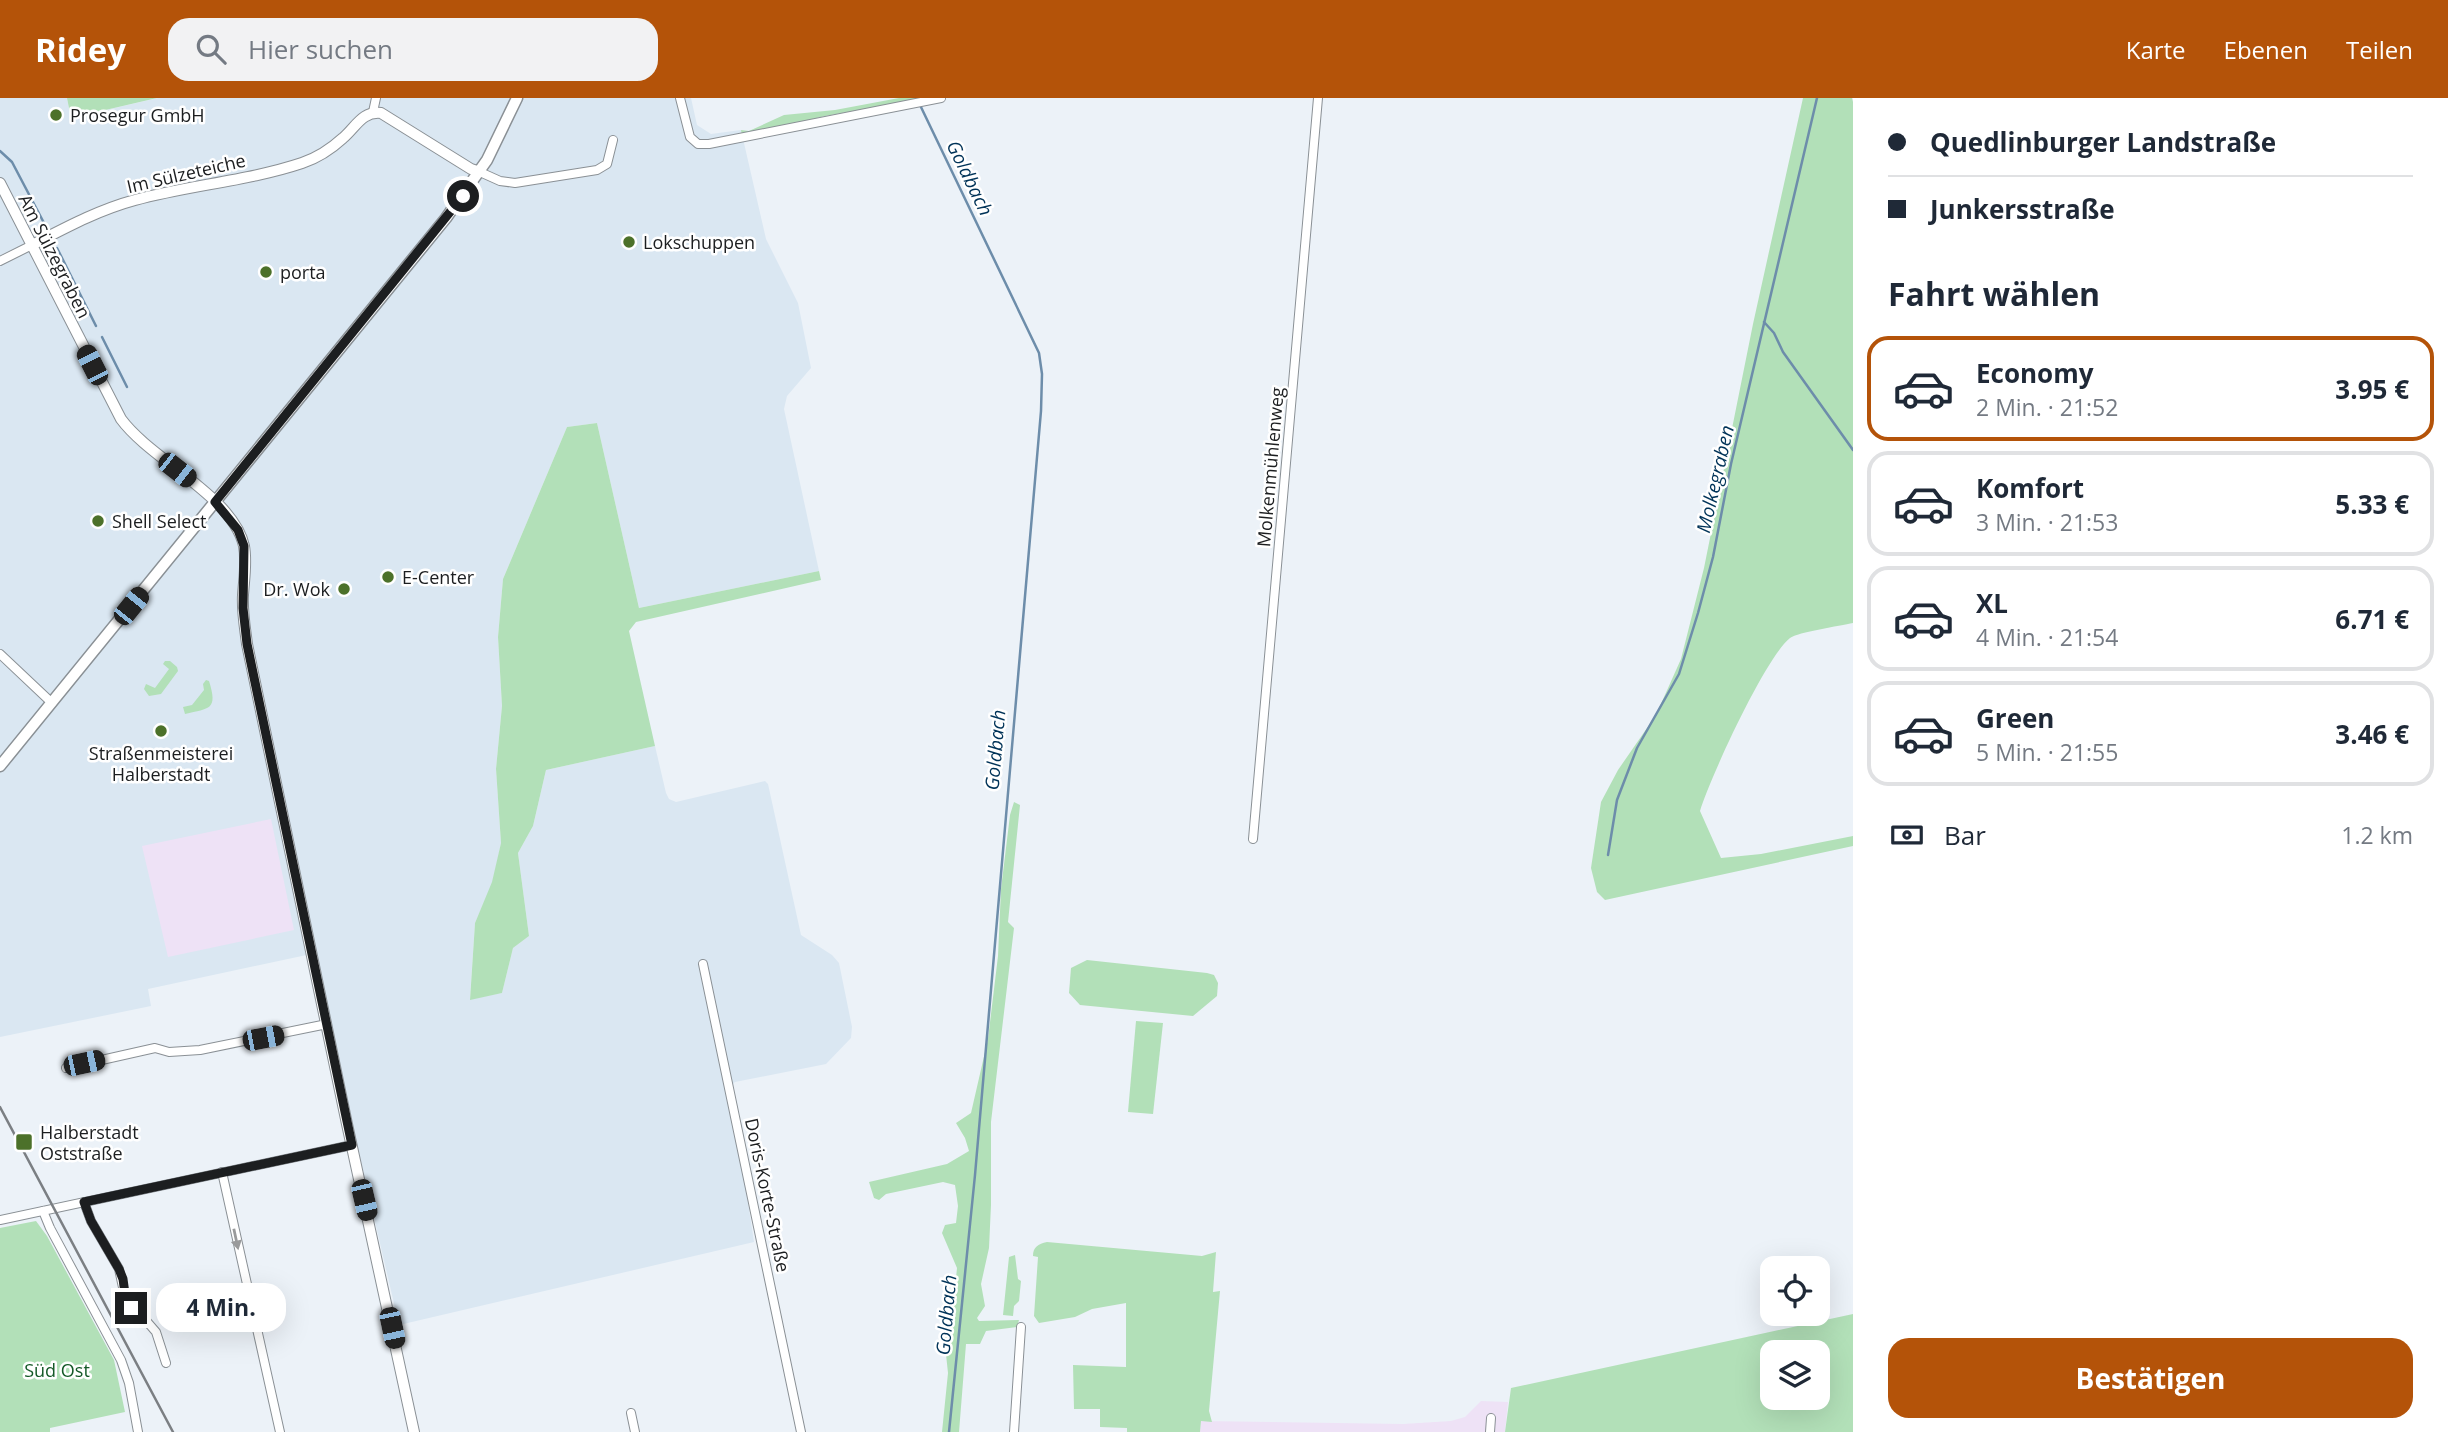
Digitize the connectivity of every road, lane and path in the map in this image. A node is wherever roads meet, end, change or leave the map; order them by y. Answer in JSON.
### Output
{"nodes":[{"id":1,"x":376,"y":98,"type":"edge"},
{"id":2,"x":517,"y":98,"type":"edge"},
{"id":3,"x":680,"y":98,"type":"edge"},
{"id":4,"x":941,"y":98,"type":"edge"},
{"id":5,"x":1318,"y":98,"type":"edge"},
{"id":6,"x":373,"y":112,"type":"junction"},
{"id":7,"x":613,"y":140,"type":"dead end"},
{"id":8,"x":480,"y":172,"type":"junction"},
{"id":9,"x":0,"y":183,"type":"edge"},
{"id":10,"x":32,"y":245,"type":"junction"},
{"id":11,"x":0,"y":261,"type":"edge"},
{"id":12,"x":215,"y":502,"type":"junction"},
{"id":13,"x":0,"y":653,"type":"edge"},
{"id":14,"x":52,"y":703,"type":"junction"},
{"id":15,"x":0,"y":766,"type":"edge"},
{"id":16,"x":1253,"y":839,"type":"dead end"},
{"id":17,"x":703,"y":964,"type":"dead end"},
{"id":18,"x":327,"y":1024,"type":"junction"},
{"id":19,"x":66,"y":1068,"type":"dead end"},
{"id":20,"x":352,"y":1145,"type":"junction"},
{"id":21,"x":222,"y":1172,"type":"junction"},
{"id":22,"x":84,"y":1202,"type":"junction"},
{"id":23,"x":43,"y":1211,"type":"junction"},
{"id":24,"x":0,"y":1220,"type":"edge"},
{"id":25,"x":1021,"y":1326,"type":"dead end"},
{"id":26,"x":166,"y":1363,"type":"dead end"},
{"id":27,"x":631,"y":1413,"type":"dead end"},
{"id":28,"x":1491,"y":1418,"type":"dead end"},
{"id":29,"x":138,"y":1432,"type":"edge"},
{"id":30,"x":280,"y":1432,"type":"edge"},
{"id":31,"x":414,"y":1432,"type":"edge"},
{"id":32,"x":635,"y":1432,"type":"edge"},
{"id":33,"x":802,"y":1432,"type":"edge"},
{"id":34,"x":1014,"y":1432,"type":"edge"},
{"id":35,"x":1490,"y":1432,"type":"edge"}],
"edges":[{"from":1,"to":6,"type":"street"},
{"from":2,"to":8,"type":"main road"},
{"from":3,"to":4,"type":"street"},
{"from":5,"to":16,"type":"street","name":"Molkenmühlenweg"},
{"from":6,"to":8,"type":"street"},
{"from":6,"to":10,"type":"street","name":"Im Sülzeteiche"},
{"from":7,"to":8,"type":"street"},
{"from":8,"to":12,"type":"main road"},
{"from":9,"to":10,"type":"street","name":"Am Sülzegraben"},
{"from":10,"to":11,"type":"street","name":"Im Sülzeteiche"},
{"from":10,"to":12,"type":"street","name":"Am Sülzegraben"},
{"from":12,"to":14,"type":"main road"},
{"from":12,"to":18,"type":"street","name":"Am Sülzegraben"},
{"from":13,"to":14,"type":"street"},
{"from":14,"to":15,"type":"main road"},
{"from":17,"to":33,"type":"street","name":"Doris-Korte-Straße"},
{"from":18,"to":19,"type":"street"},
{"from":18,"to":20,"type":"street","name":"Am Sülzegraben"},
{"from":20,"to":21,"type":"street"},
{"from":20,"to":31,"type":"street","name":"Am Sülzegraben"},
{"from":21,"to":22,"type":"street"},
{"from":21,"to":30,"type":"street","one_way":true},
{"from":22,"to":23,"type":"street"},
{"from":22,"to":26,"type":"street"},
{"from":23,"to":24,"type":"street"},
{"from":23,"to":29,"type":"street"},
{"from":25,"to":34,"type":"street"},
{"from":27,"to":32,"type":"street"},
{"from":28,"to":35,"type":"street"}]}
